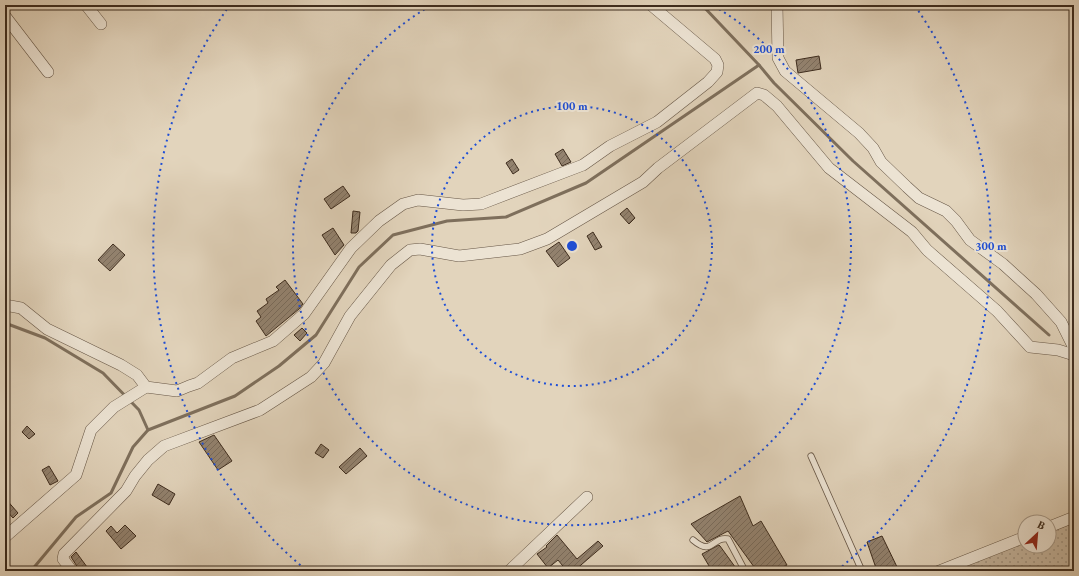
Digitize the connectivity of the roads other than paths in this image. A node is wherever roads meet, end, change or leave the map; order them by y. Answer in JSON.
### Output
{"nodes":[{"id":1,"x":86,"y":5,"type":"edge"},
{"id":2,"x":651,"y":5,"type":"edge"},
{"id":3,"x":777,"y":5,"type":"edge"},
{"id":4,"x":5,"y":16,"type":"edge"},
{"id":5,"x":101,"y":24,"type":"dead end"},
{"id":6,"x":48,"y":72,"type":"dead end"},
{"id":7,"x":5,"y":305,"type":"edge"},
{"id":8,"x":1074,"y":348,"type":"edge"},
{"id":9,"x":1074,"y":355,"type":"edge"},
{"id":10,"x":146,"y":387,"type":"junction"},
{"id":11,"x":811,"y":456,"type":"dead end"},
{"id":12,"x":587,"y":497,"type":"dead end"},
{"id":13,"x":1074,"y":517,"type":"edge"},
{"id":14,"x":1057,"y":524,"type":"edge"},
{"id":15,"x":5,"y":537,"type":"edge"},
{"id":16,"x":693,"y":540,"type":"dead end"},
{"id":17,"x":1017,"y":540,"type":"edge"},
{"id":18,"x":72,"y":571,"type":"edge"},
{"id":19,"x":509,"y":571,"type":"edge"},
{"id":20,"x":745,"y":571,"type":"edge"},
{"id":21,"x":862,"y":571,"type":"edge"},
{"id":22,"x":939,"y":571,"type":"edge"}],
"edges":[{"from":1,"to":5,"type":"street"},
{"from":2,"to":10,"type":"street"},
{"from":3,"to":8,"type":"street"},
{"from":4,"to":6,"type":"street"},
{"from":7,"to":10,"type":"street"},
{"from":9,"to":18,"type":"street"},
{"from":10,"to":15,"type":"street"},
{"from":11,"to":21,"type":"lane"},
{"from":12,"to":19,"type":"street"},
{"from":13,"to":14,"type":"street"},
{"from":16,"to":20,"type":"lane"},
{"from":17,"to":22,"type":"street"}]}
